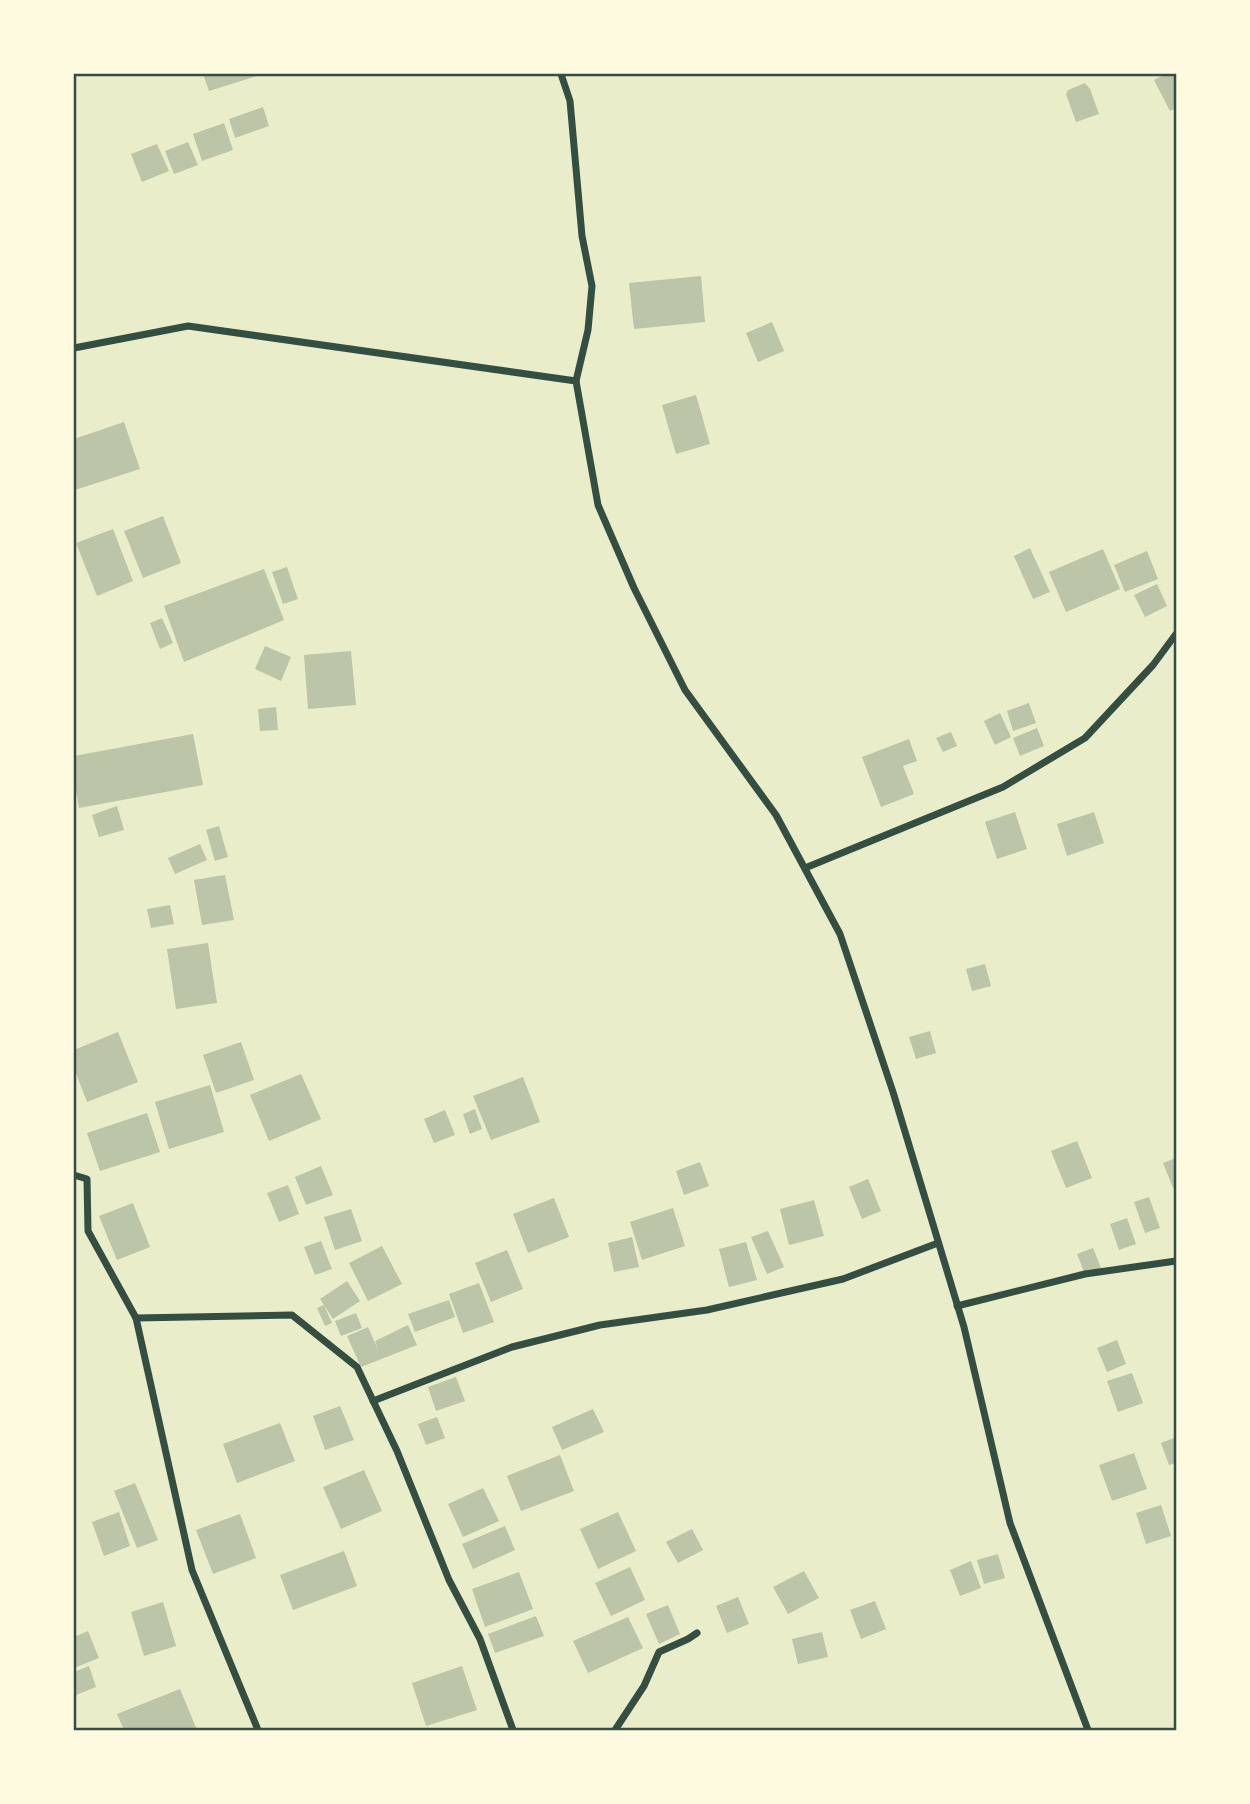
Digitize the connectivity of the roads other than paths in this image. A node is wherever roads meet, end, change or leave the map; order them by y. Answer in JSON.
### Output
{"nodes":[{"id":1,"x":561,"y":74,"type":"edge"},
{"id":2,"x":74,"y":348,"type":"edge"},
{"id":3,"x":576,"y":381,"type":"junction"},
{"id":4,"x":1177,"y":634,"type":"edge"},
{"id":5,"x":805,"y":868,"type":"junction"},
{"id":6,"x":74,"y":1175,"type":"edge"},
{"id":7,"x":938,"y":1243,"type":"junction"},
{"id":8,"x":1177,"y":1261,"type":"edge"},
{"id":9,"x":957,"y":1306,"type":"junction"},
{"id":10,"x":136,"y":1318,"type":"junction"},
{"id":11,"x":373,"y":1401,"type":"junction"},
{"id":12,"x":696,"y":1633,"type":"dead end"},
{"id":13,"x":258,"y":1731,"type":"edge"},
{"id":14,"x":513,"y":1731,"type":"edge"},
{"id":15,"x":615,"y":1731,"type":"edge"},
{"id":16,"x":1088,"y":1731,"type":"edge"}],
"edges":[{"from":1,"to":3,"type":"street"},
{"from":2,"to":3,"type":"street"},
{"from":3,"to":5,"type":"street"},
{"from":4,"to":5,"type":"street"},
{"from":5,"to":7,"type":"street"},
{"from":6,"to":10,"type":"street"},
{"from":7,"to":9,"type":"street"},
{"from":7,"to":11,"type":"street"},
{"from":8,"to":9,"type":"street"},
{"from":9,"to":16,"type":"street"},
{"from":10,"to":11,"type":"street"},
{"from":10,"to":13,"type":"street"},
{"from":11,"to":14,"type":"street"},
{"from":12,"to":15,"type":"street"}]}
